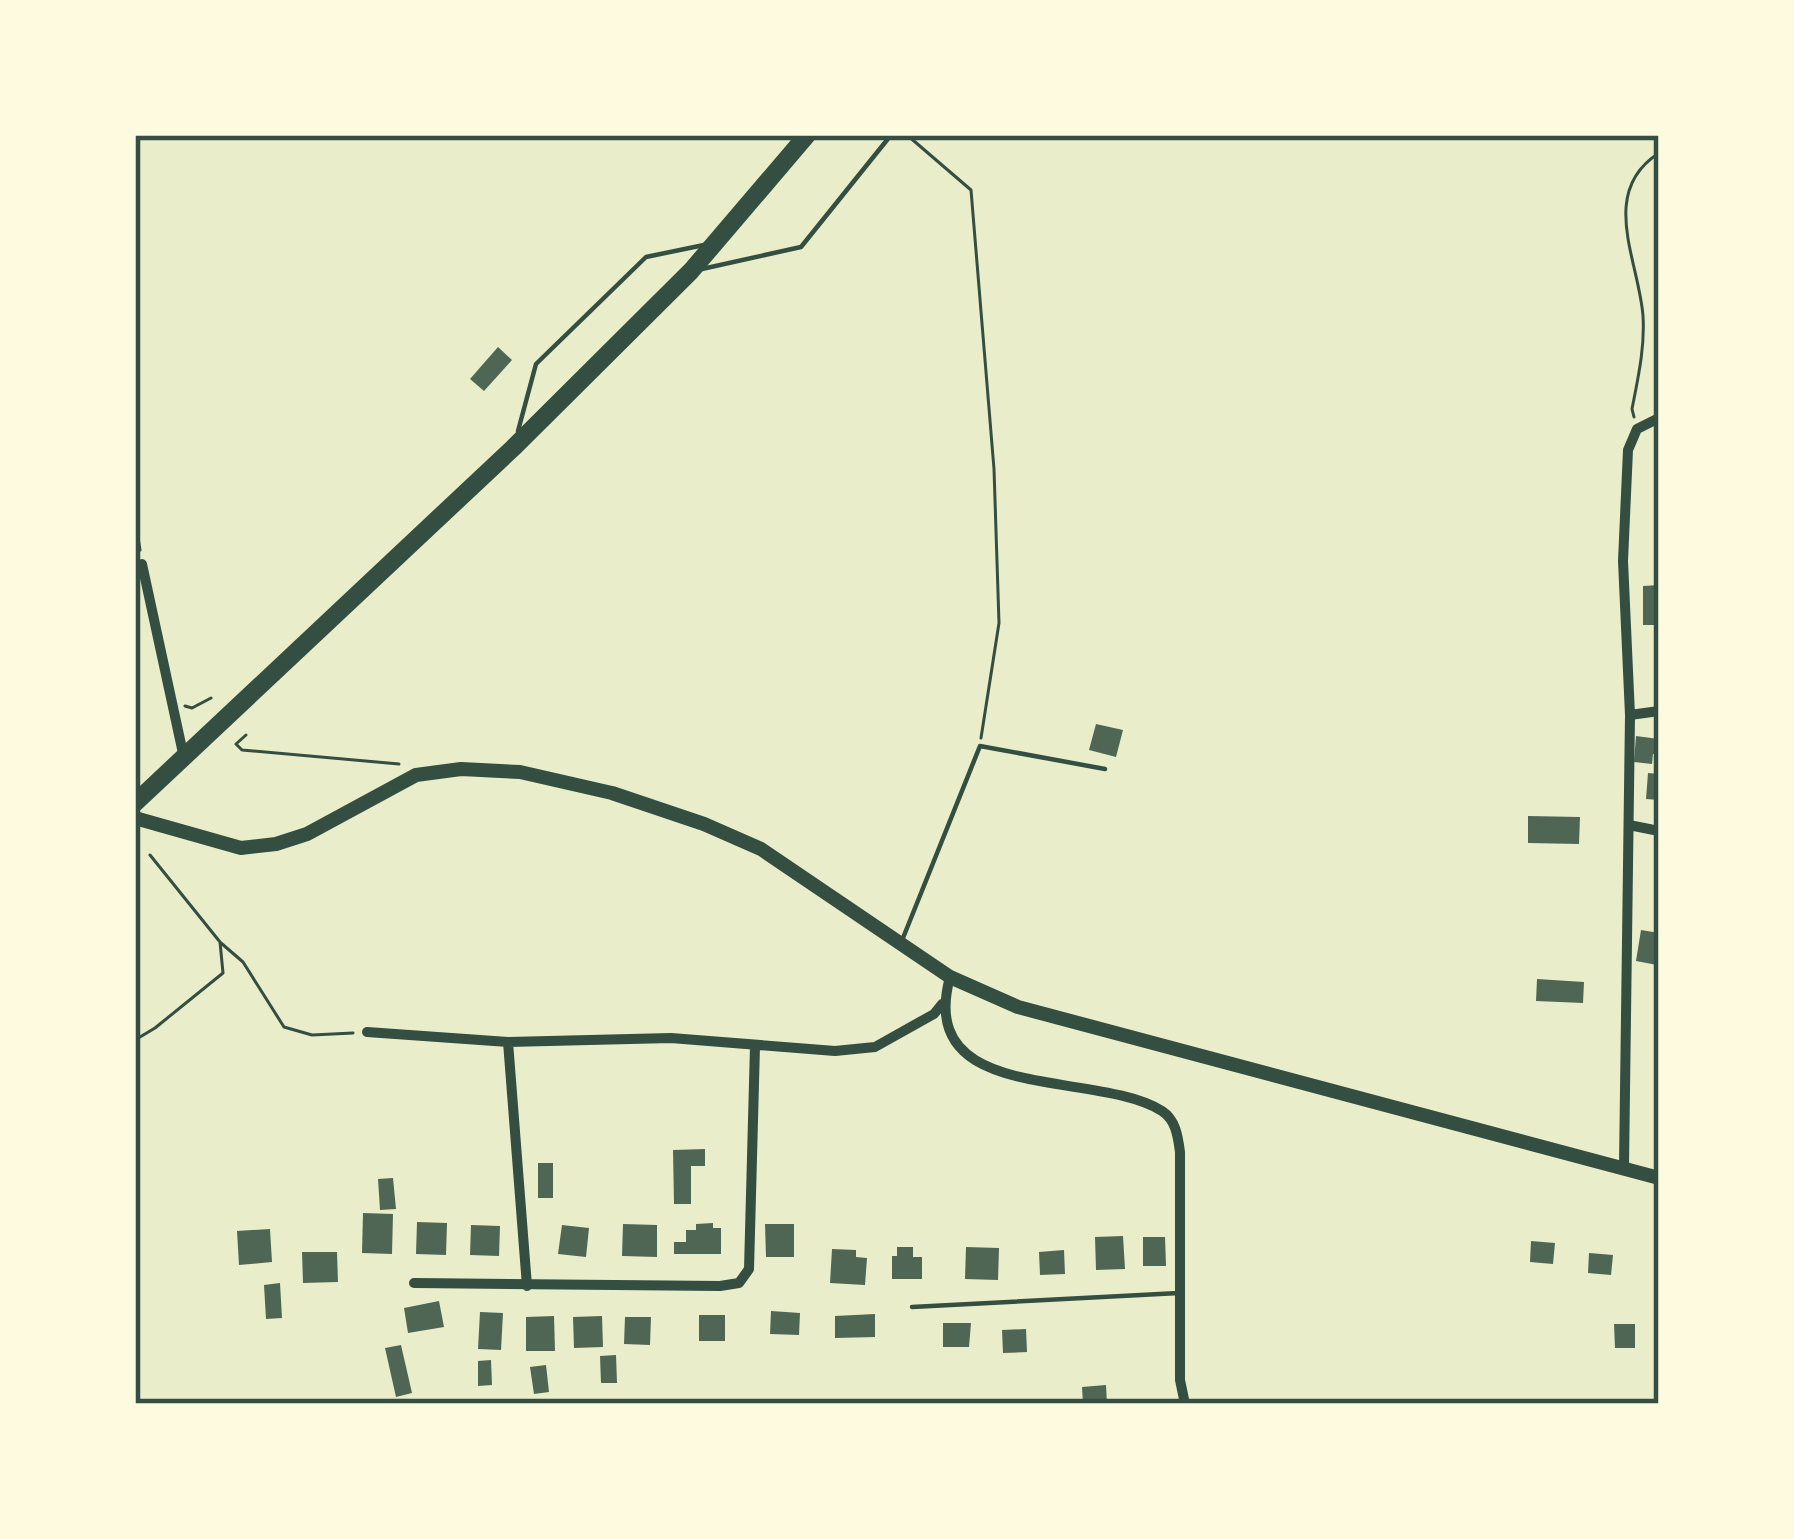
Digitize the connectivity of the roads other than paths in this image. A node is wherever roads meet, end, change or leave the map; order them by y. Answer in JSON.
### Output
{"nodes":[{"id":1,"x":807,"y":135,"type":"edge"},
{"id":2,"x":890,"y":135,"type":"edge"},
{"id":3,"x":716,"y":243,"type":"junction"},
{"id":4,"x":691,"y":271,"type":"junction"},
{"id":5,"x":1659,"y":418,"type":"edge"},
{"id":6,"x":513,"y":448,"type":"junction"},
{"id":7,"x":139,"y":565,"type":"edge"},
{"id":8,"x":1659,"y":711,"type":"edge"},
{"id":9,"x":1630,"y":715,"type":"junction"},
{"id":10,"x":184,"y":758,"type":"junction"},
{"id":11,"x":1105,"y":769,"type":"dead end"},
{"id":12,"x":135,"y":802,"type":"edge"},
{"id":13,"x":135,"y":818,"type":"edge"},
{"id":14,"x":1628,"y":825,"type":"junction"},
{"id":15,"x":1659,"y":831,"type":"edge"},
{"id":16,"x":901,"y":944,"type":"junction"},
{"id":17,"x":950,"y":977,"type":"junction"},
{"id":18,"x":942,"y":1004,"type":"junction"},
{"id":19,"x":367,"y":1033,"type":"road end"},
{"id":20,"x":508,"y":1042,"type":"junction"},
{"id":21,"x":754,"y":1046,"type":"junction"},
{"id":22,"x":1624,"y":1166,"type":"junction"},
{"id":23,"x":1659,"y":1178,"type":"edge"},
{"id":24,"x":414,"y":1283,"type":"dead end"},
{"id":25,"x":527,"y":1286,"type":"junction"},
{"id":26,"x":1180,"y":1294,"type":"junction"},
{"id":27,"x":912,"y":1307,"type":"dead end"},
{"id":28,"x":1185,"y":1404,"type":"edge"}],
"edges":[{"from":1,"to":3,"type":"highway"},
{"from":2,"to":4,"type":"lane"},
{"from":3,"to":4,"type":"highway"},
{"from":3,"to":6,"type":"lane"},
{"from":4,"to":6,"type":"highway"},
{"from":5,"to":9,"type":"street"},
{"from":6,"to":10,"type":"highway"},
{"from":7,"to":10,"type":"street"},
{"from":8,"to":9,"type":"street"},
{"from":9,"to":14,"type":"street"},
{"from":10,"to":12,"type":"highway"},
{"from":11,"to":16,"type":"lane"},
{"from":13,"to":16,"type":"street"},
{"from":14,"to":15,"type":"street"},
{"from":14,"to":22,"type":"street"},
{"from":16,"to":17,"type":"street"},
{"from":17,"to":18,"type":"street"},
{"from":17,"to":22,"type":"street"},
{"from":18,"to":21,"type":"street"},
{"from":18,"to":26,"type":"street"},
{"from":19,"to":20,"type":"street"},
{"from":20,"to":21,"type":"street"},
{"from":20,"to":25,"type":"street"},
{"from":21,"to":25,"type":"street"},
{"from":22,"to":23,"type":"street"},
{"from":24,"to":25,"type":"street"},
{"from":26,"to":27,"type":"lane"},
{"from":26,"to":28,"type":"street"}]}
